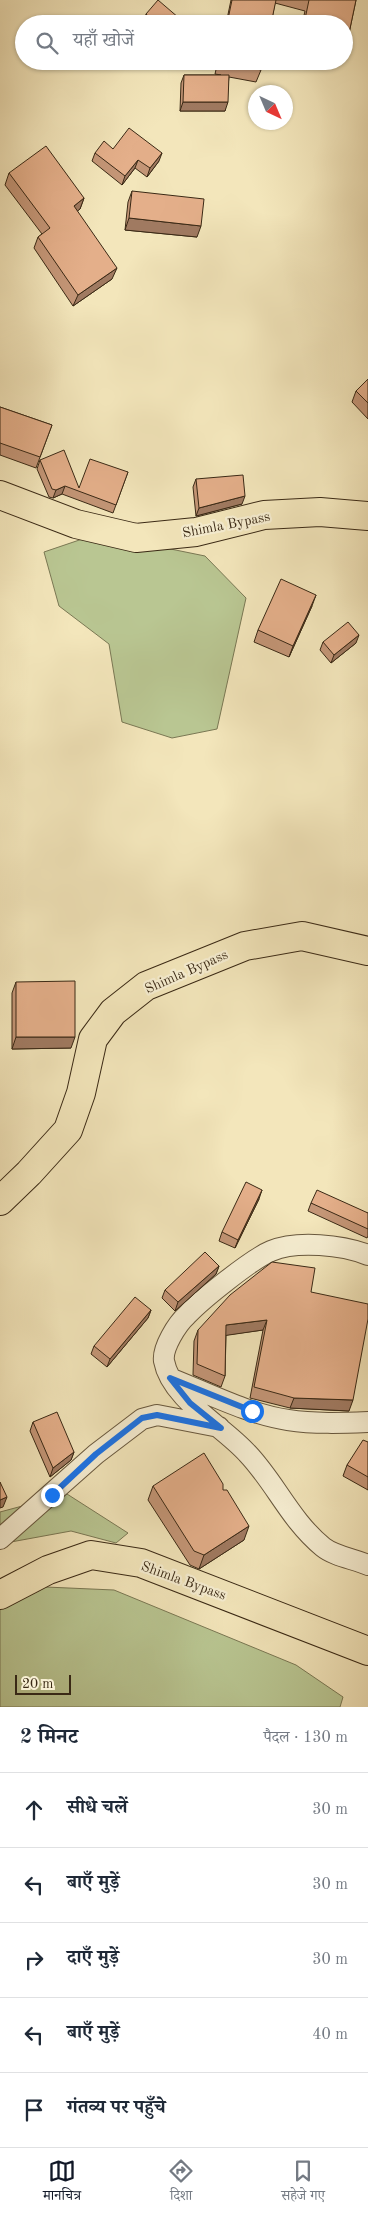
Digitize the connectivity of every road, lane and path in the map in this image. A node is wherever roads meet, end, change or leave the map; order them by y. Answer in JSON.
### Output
{"nodes":[{"id":1,"x":0,"y":495,"type":"edge"},
{"id":2,"x":368,"y":516,"type":"edge"},
{"id":3,"x":368,"y":950,"type":"edge"},
{"id":4,"x":0,"y":1201,"type":"edge"},
{"id":5,"x":368,"y":1254,"type":"edge"},
{"id":6,"x":170,"y":1378,"type":"junction"},
{"id":7,"x":368,"y":1422,"type":"edge"},
{"id":8,"x":221,"y":1428,"type":"junction"},
{"id":9,"x":0,"y":1539,"type":"edge"},
{"id":10,"x":368,"y":1565,"type":"edge"},
{"id":11,"x":0,"y":1595,"type":"edge"},
{"id":12,"x":368,"y":1651,"type":"edge"}],
"edges":[{"from":1,"to":2,"type":"highway","name":"Shimla Bypass"},
{"from":3,"to":4,"type":"highway","name":"Shimla Bypass"},
{"from":5,"to":6,"type":"street"},
{"from":6,"to":7,"type":"street"},
{"from":6,"to":8,"type":"street"},
{"from":8,"to":9,"type":"street"},
{"from":8,"to":10,"type":"street"},
{"from":11,"to":12,"type":"highway","name":"Shimla Bypass"}]}
